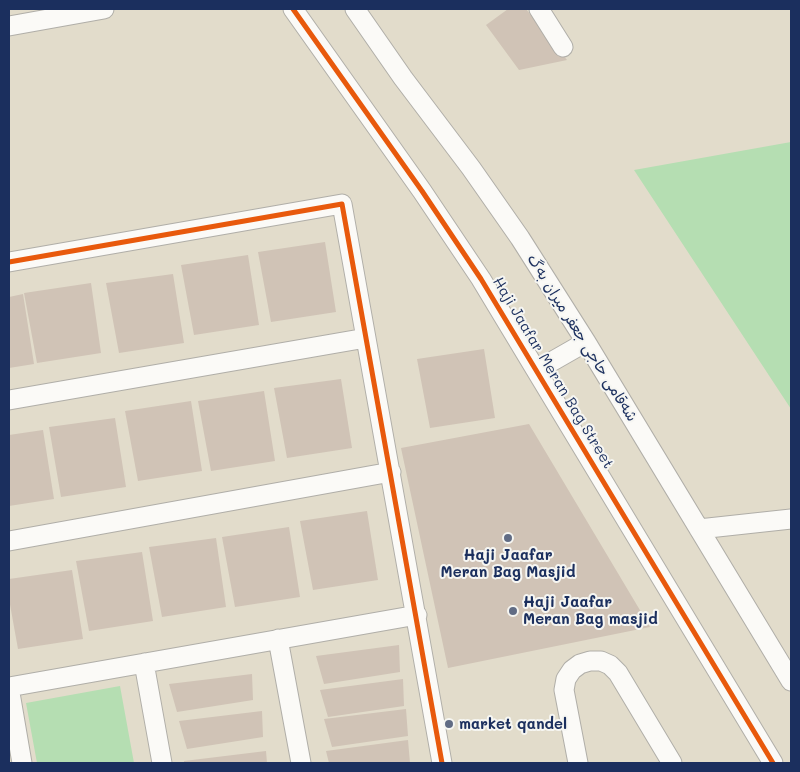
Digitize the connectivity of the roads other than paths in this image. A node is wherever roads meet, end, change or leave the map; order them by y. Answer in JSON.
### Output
{"nodes":[{"id":1,"x":104,"y":9,"type":"edge"},
{"id":2,"x":293,"y":9,"type":"edge"},
{"id":3,"x":355,"y":9,"type":"edge"},
{"id":4,"x":540,"y":9,"type":"edge"},
{"id":5,"x":9,"y":26,"type":"edge"},
{"id":6,"x":563,"y":47,"type":"dead end"},
{"id":7,"x":9,"y":262,"type":"edge"},
{"id":8,"x":366,"y":338,"type":"junction"},
{"id":9,"x":586,"y":342,"type":"junction"},
{"id":10,"x":537,"y":370,"type":"junction"},
{"id":11,"x":9,"y":400,"type":"edge"},
{"id":12,"x":390,"y":472,"type":"junction"},
{"id":13,"x":791,"y":519,"type":"edge"},
{"id":14,"x":699,"y":528,"type":"junction"},
{"id":15,"x":9,"y":540,"type":"edge"},
{"id":16,"x":417,"y":614,"type":"junction"},
{"id":17,"x":278,"y":639,"type":"junction"},
{"id":18,"x":144,"y":662,"type":"junction"},
{"id":19,"x":791,"y":681,"type":"edge"},
{"id":20,"x":9,"y":687,"type":"edge"},
{"id":21,"x":22,"y":763,"type":"edge"},
{"id":22,"x":162,"y":763,"type":"edge"},
{"id":23,"x":301,"y":763,"type":"edge"},
{"id":24,"x":442,"y":763,"type":"edge"},
{"id":25,"x":578,"y":763,"type":"edge"},
{"id":26,"x":672,"y":763,"type":"edge"},
{"id":27,"x":774,"y":763,"type":"edge"}],
"edges":[{"from":1,"to":5,"type":"street"},
{"from":2,"to":10,"type":"street","name":"Haji Jaafar Meran Bag Street"},
{"from":3,"to":9,"type":"street","name":"شەقامی حاجی جعفر میران بەگ"},
{"from":4,"to":6,"type":"street"},
{"from":7,"to":8,"type":"street"},
{"from":8,"to":11,"type":"street"},
{"from":8,"to":12,"type":"street"},
{"from":9,"to":10,"type":"street"},
{"from":9,"to":14,"type":"street","name":"شەقامی حاجی جعفر میران بەگ"},
{"from":10,"to":27,"type":"street","name":"Haji Jaafar Meran Bag Street"},
{"from":12,"to":15,"type":"street"},
{"from":12,"to":16,"type":"street"},
{"from":13,"to":14,"type":"street"},
{"from":14,"to":19,"type":"street","name":"شەقامی حاجی جعفر میران بەگ"},
{"from":16,"to":17,"type":"street"},
{"from":16,"to":24,"type":"street"},
{"from":17,"to":18,"type":"street"},
{"from":17,"to":23,"type":"street"},
{"from":18,"to":20,"type":"street"},
{"from":18,"to":22,"type":"street"},
{"from":20,"to":21,"type":"street"},
{"from":25,"to":26,"type":"street"}]}
